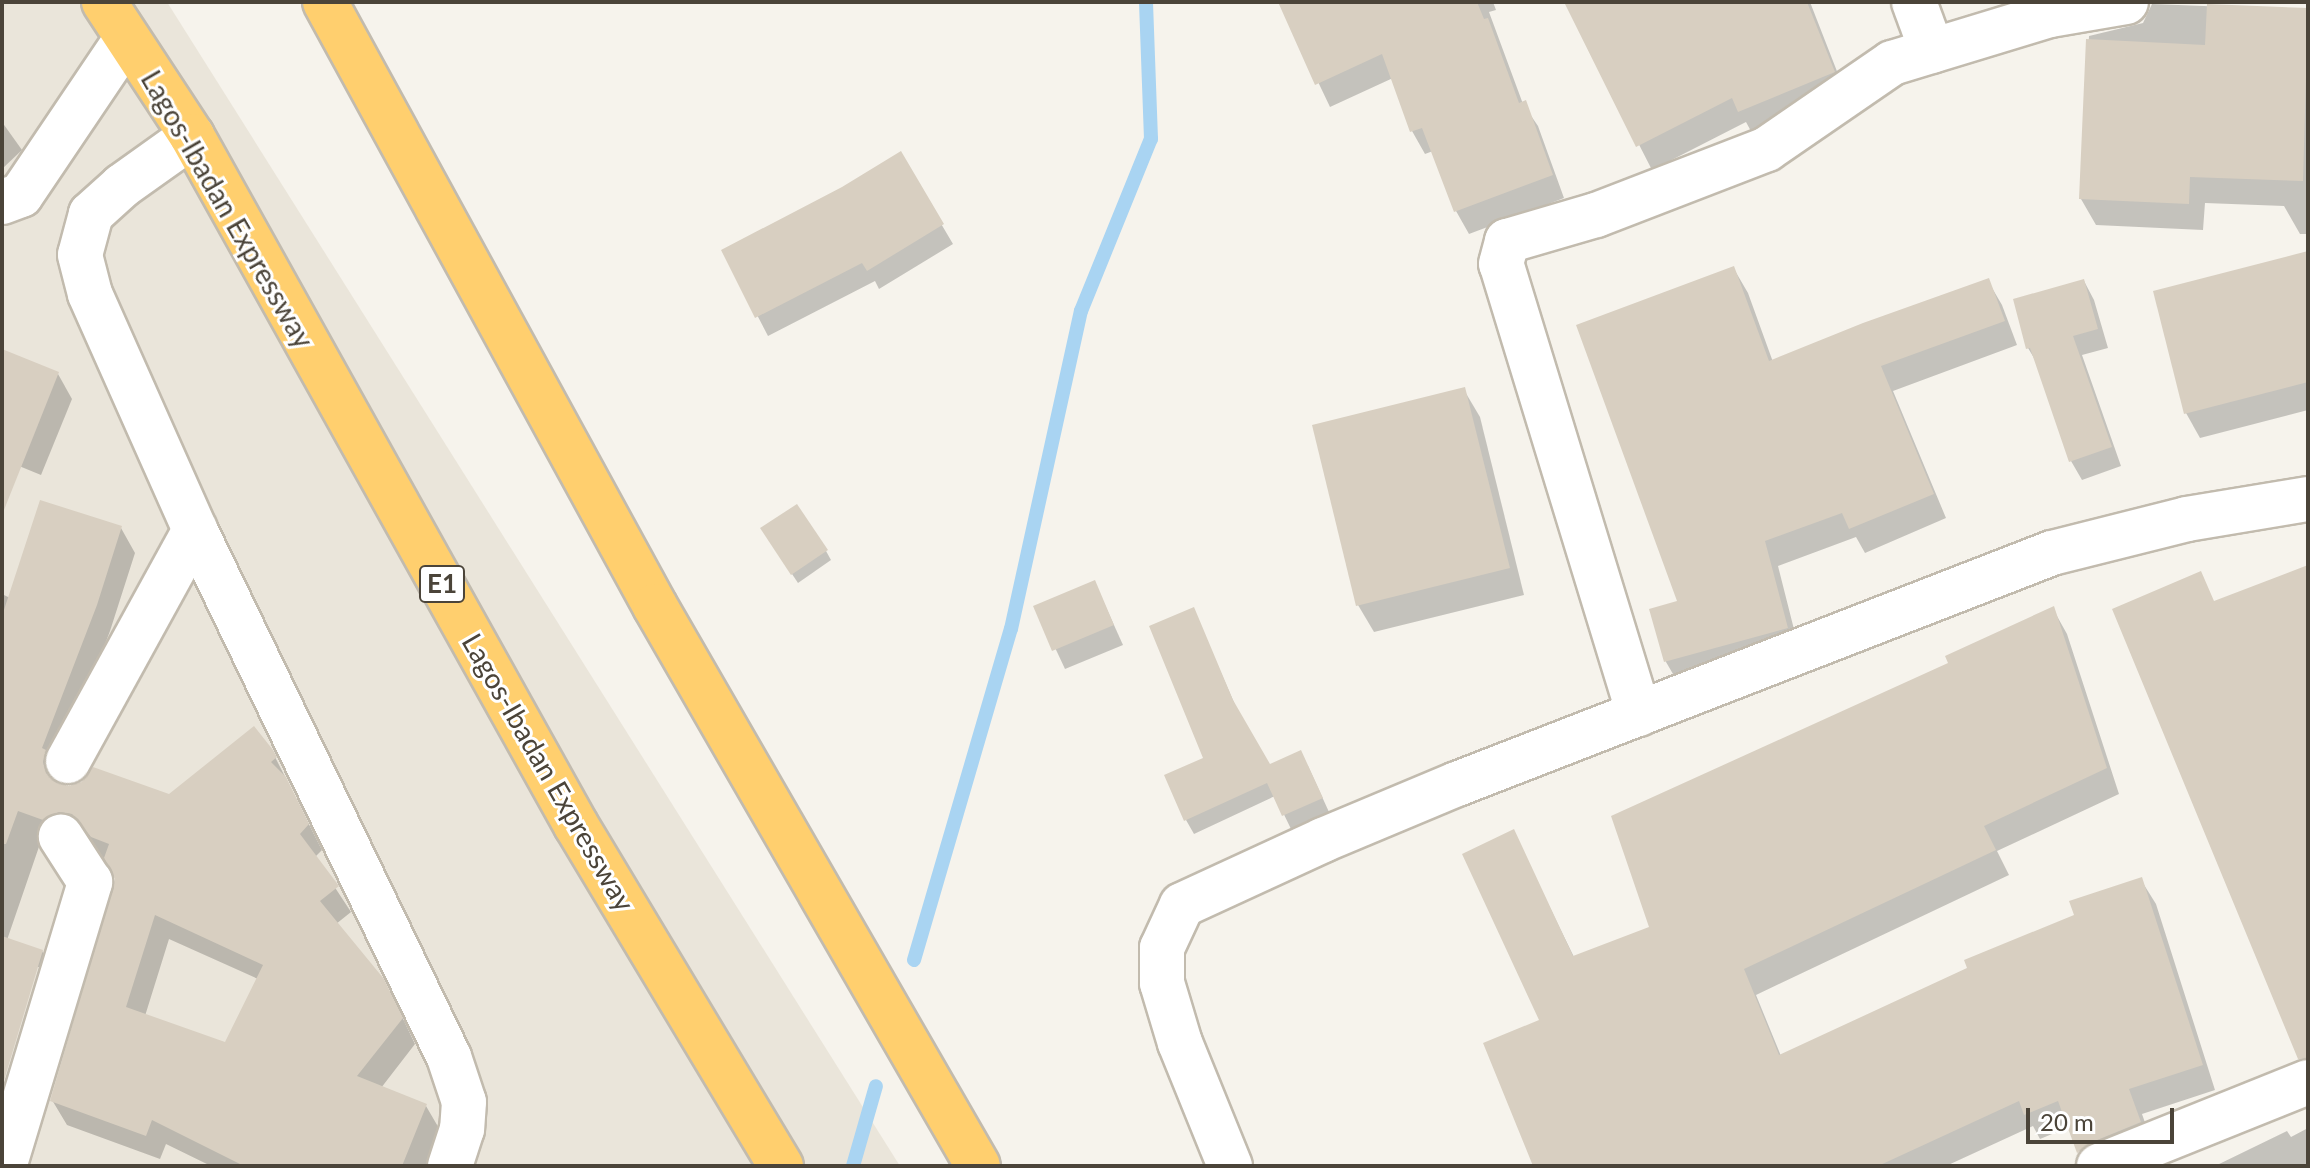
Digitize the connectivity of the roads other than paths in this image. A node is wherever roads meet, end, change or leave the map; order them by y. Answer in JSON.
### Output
{"nodes":[{"id":1,"x":104,"y":2,"type":"edge"},
{"id":2,"x":325,"y":2,"type":"edge"},
{"id":3,"x":1914,"y":2,"type":"edge"},
{"id":4,"x":2126,"y":2,"type":"edge"},
{"id":5,"x":127,"y":38,"type":"junction"},
{"id":6,"x":1932,"y":51,"type":"junction"},
{"id":7,"x":192,"y":136,"type":"junction"},
{"id":8,"x":2,"y":202,"type":"edge"},
{"id":9,"x":2308,"y":499,"type":"edge"},
{"id":10,"x":195,"y":530,"type":"junction"},
{"id":11,"x":1639,"y":714,"type":"junction"},
{"id":12,"x":68,"y":761,"type":"dead end"},
{"id":13,"x":61,"y":837,"type":"dead end"},
{"id":14,"x":2308,"y":1082,"type":"edge"},
{"id":15,"x":7,"y":1164,"type":"edge"},
{"id":16,"x":450,"y":1166,"type":"edge"},
{"id":17,"x":781,"y":1166,"type":"edge"},
{"id":18,"x":978,"y":1166,"type":"edge"},
{"id":19,"x":1230,"y":1166,"type":"edge"},
{"id":20,"x":2099,"y":1166,"type":"edge"}],
"edges":[{"from":1,"to":5,"type":"highway","name":"Lagos-Ibadan Expressway","number":"E1"},
{"from":2,"to":18,"type":"highway"},
{"from":3,"to":6,"type":"street"},
{"from":4,"to":6,"type":"street"},
{"from":5,"to":7,"type":"highway","name":"Lagos-Ibadan Expressway","number":"E1"},
{"from":5,"to":8,"type":"street"},
{"from":6,"to":11,"type":"street"},
{"from":7,"to":10,"type":"street"},
{"from":7,"to":17,"type":"highway","name":"Lagos-Ibadan Expressway","number":"E1"},
{"from":9,"to":11,"type":"street"},
{"from":10,"to":12,"type":"street"},
{"from":10,"to":16,"type":"street"},
{"from":11,"to":19,"type":"street"},
{"from":13,"to":15,"type":"street"},
{"from":14,"to":20,"type":"street"}]}
